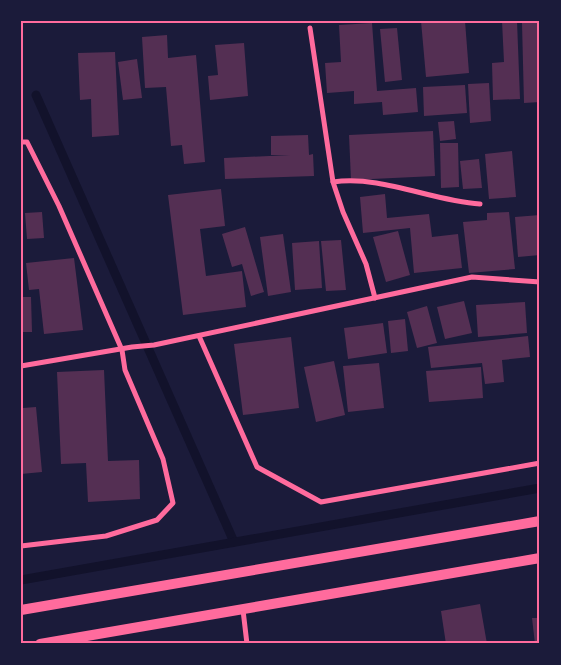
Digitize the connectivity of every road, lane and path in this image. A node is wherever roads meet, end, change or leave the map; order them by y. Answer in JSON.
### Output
{"nodes":[{"id":1,"x":310,"y":28,"type":"dead end"},
{"id":2,"x":21,"y":142,"type":"edge"},
{"id":3,"x":333,"y":182,"type":"junction"},
{"id":4,"x":480,"y":204,"type":"dead end"},
{"id":5,"x":540,"y":282,"type":"edge"},
{"id":6,"x":375,"y":298,"type":"junction"},
{"id":7,"x":199,"y":336,"type":"junction"},
{"id":8,"x":122,"y":350,"type":"junction"},
{"id":9,"x":21,"y":366,"type":"edge"},
{"id":10,"x":540,"y":463,"type":"edge"},
{"id":11,"x":540,"y":521,"type":"edge"},
{"id":12,"x":21,"y":546,"type":"edge"},
{"id":13,"x":540,"y":558,"type":"edge"},
{"id":14,"x":243,"y":608,"type":"junction"},
{"id":15,"x":21,"y":610,"type":"edge"},
{"id":16,"x":40,"y":644,"type":"edge"},
{"id":17,"x":247,"y":644,"type":"edge"}],
"edges":[{"from":1,"to":3,"type":"street"},
{"from":2,"to":8,"type":"street"},
{"from":3,"to":4,"type":"street"},
{"from":3,"to":6,"type":"street"},
{"from":5,"to":6,"type":"street"},
{"from":6,"to":7,"type":"street"},
{"from":7,"to":8,"type":"street"},
{"from":7,"to":10,"type":"street"},
{"from":8,"to":9,"type":"street"},
{"from":8,"to":12,"type":"street"},
{"from":11,"to":15,"type":"main road"},
{"from":13,"to":14,"type":"main road"},
{"from":14,"to":16,"type":"main road"},
{"from":14,"to":17,"type":"street"}]}
